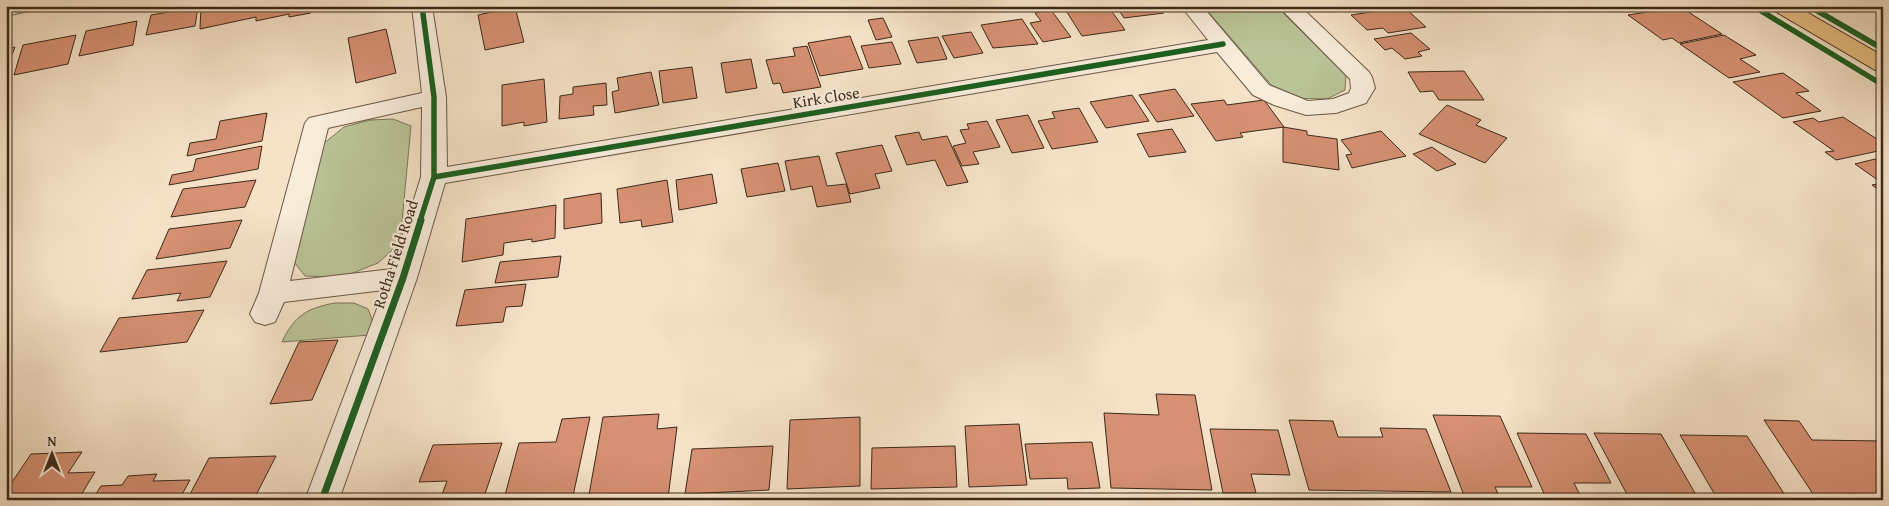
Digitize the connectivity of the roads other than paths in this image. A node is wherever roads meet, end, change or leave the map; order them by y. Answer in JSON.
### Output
{"nodes":[{"id":1,"x":26,"y":6,"type":"edge"},
{"id":2,"x":422,"y":6,"type":"edge"},
{"id":3,"x":1191,"y":6,"type":"edge"},
{"id":4,"x":1288,"y":6,"type":"edge"},
{"id":5,"x":1780,"y":6,"type":"edge"},
{"id":6,"x":6,"y":10,"type":"edge"},
{"id":7,"x":1223,"y":44,"type":"junction"},
{"id":8,"x":1883,"y":65,"type":"edge"},
{"id":9,"x":434,"y":97,"type":"junction"},
{"id":10,"x":434,"y":176,"type":"junction"},
{"id":11,"x":403,"y":278,"type":"junction"},
{"id":12,"x":322,"y":500,"type":"edge"}],
"edges":[{"from":1,"to":6,"type":"street"},
{"from":2,"to":9,"type":"street","name":"Rotha Field Road"},
{"from":3,"to":7,"type":"street"},
{"from":4,"to":7,"type":"street"},
{"from":5,"to":8,"type":"main road"},
{"from":7,"to":10,"type":"street","name":"Kirk Close"},
{"from":9,"to":10,"type":"street","name":"Rotha Field Road"},
{"from":9,"to":11,"type":"street","name":"Rotha Field Road"},
{"from":10,"to":11,"type":"street","name":"Rotha Field Road"},
{"from":11,"to":12,"type":"street","name":"Rotha Field Road"}]}
